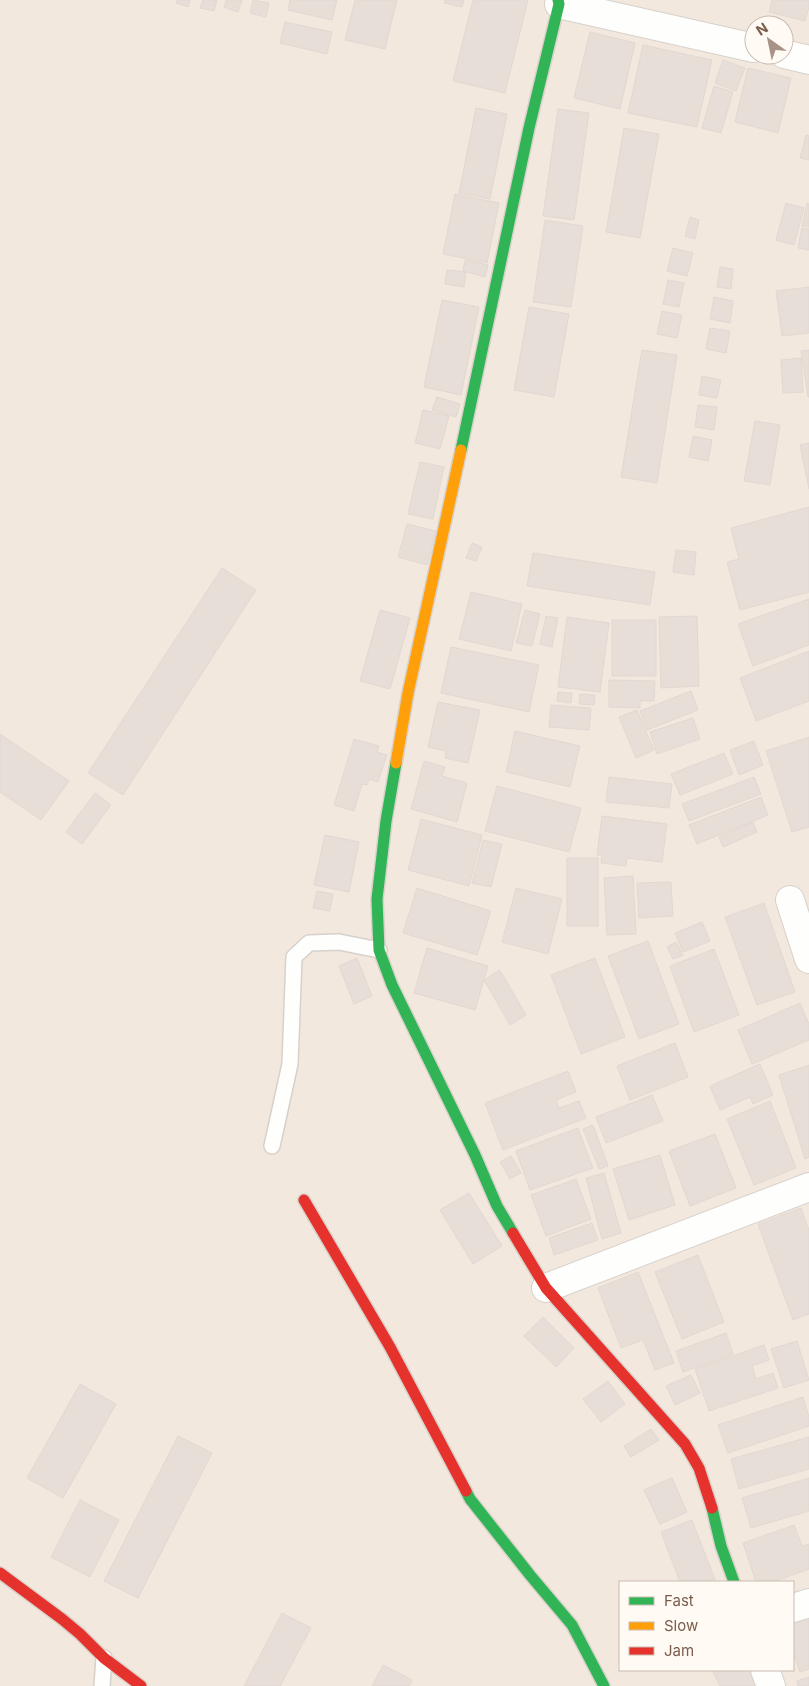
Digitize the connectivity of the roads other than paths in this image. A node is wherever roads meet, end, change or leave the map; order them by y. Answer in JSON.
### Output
{"nodes":[{"id":1,"x":558,"y":2,"type":"edge"},
{"id":2,"x":744,"y":46,"type":"edge"},
{"id":3,"x":794,"y":56,"type":"edge"},
{"id":4,"x":809,"y":60,"type":"edge"},
{"id":5,"x":790,"y":900,"type":"dead end"},
{"id":6,"x":379,"y":950,"type":"junction"},
{"id":7,"x":809,"y":959,"type":"edge"},
{"id":8,"x":272,"y":1146,"type":"dead end"},
{"id":9,"x":809,"y":1187,"type":"edge"},
{"id":10,"x":304,"y":1200,"type":"dead end"},
{"id":11,"x":546,"y":1288,"type":"junction"},
{"id":12,"x":0,"y":1573,"type":"edge"},
{"id":13,"x":734,"y":1581,"type":"edge"},
{"id":14,"x":809,"y":1603,"type":"edge"},
{"id":15,"x":794,"y":1608,"type":"edge"},
{"id":16,"x":104,"y":1658,"type":"junction"},
{"id":17,"x":765,"y":1671,"type":"edge"},
{"id":18,"x":102,"y":1686,"type":"edge"},
{"id":19,"x":141,"y":1686,"type":"edge"},
{"id":20,"x":604,"y":1686,"type":"edge"},
{"id":21,"x":771,"y":1686,"type":"edge"}],
"edges":[{"from":1,"to":2,"type":"street"},
{"from":1,"to":6,"type":"street"},
{"from":3,"to":4,"type":"street"},
{"from":5,"to":7,"type":"street"},
{"from":6,"to":8,"type":"lane"},
{"from":6,"to":11,"type":"street"},
{"from":9,"to":11,"type":"street"},
{"from":10,"to":20,"type":"street"},
{"from":11,"to":13,"type":"street"},
{"from":12,"to":16,"type":"street"},
{"from":14,"to":15,"type":"street"},
{"from":16,"to":18,"type":"lane"},
{"from":16,"to":19,"type":"street"},
{"from":17,"to":21,"type":"street"}]}
